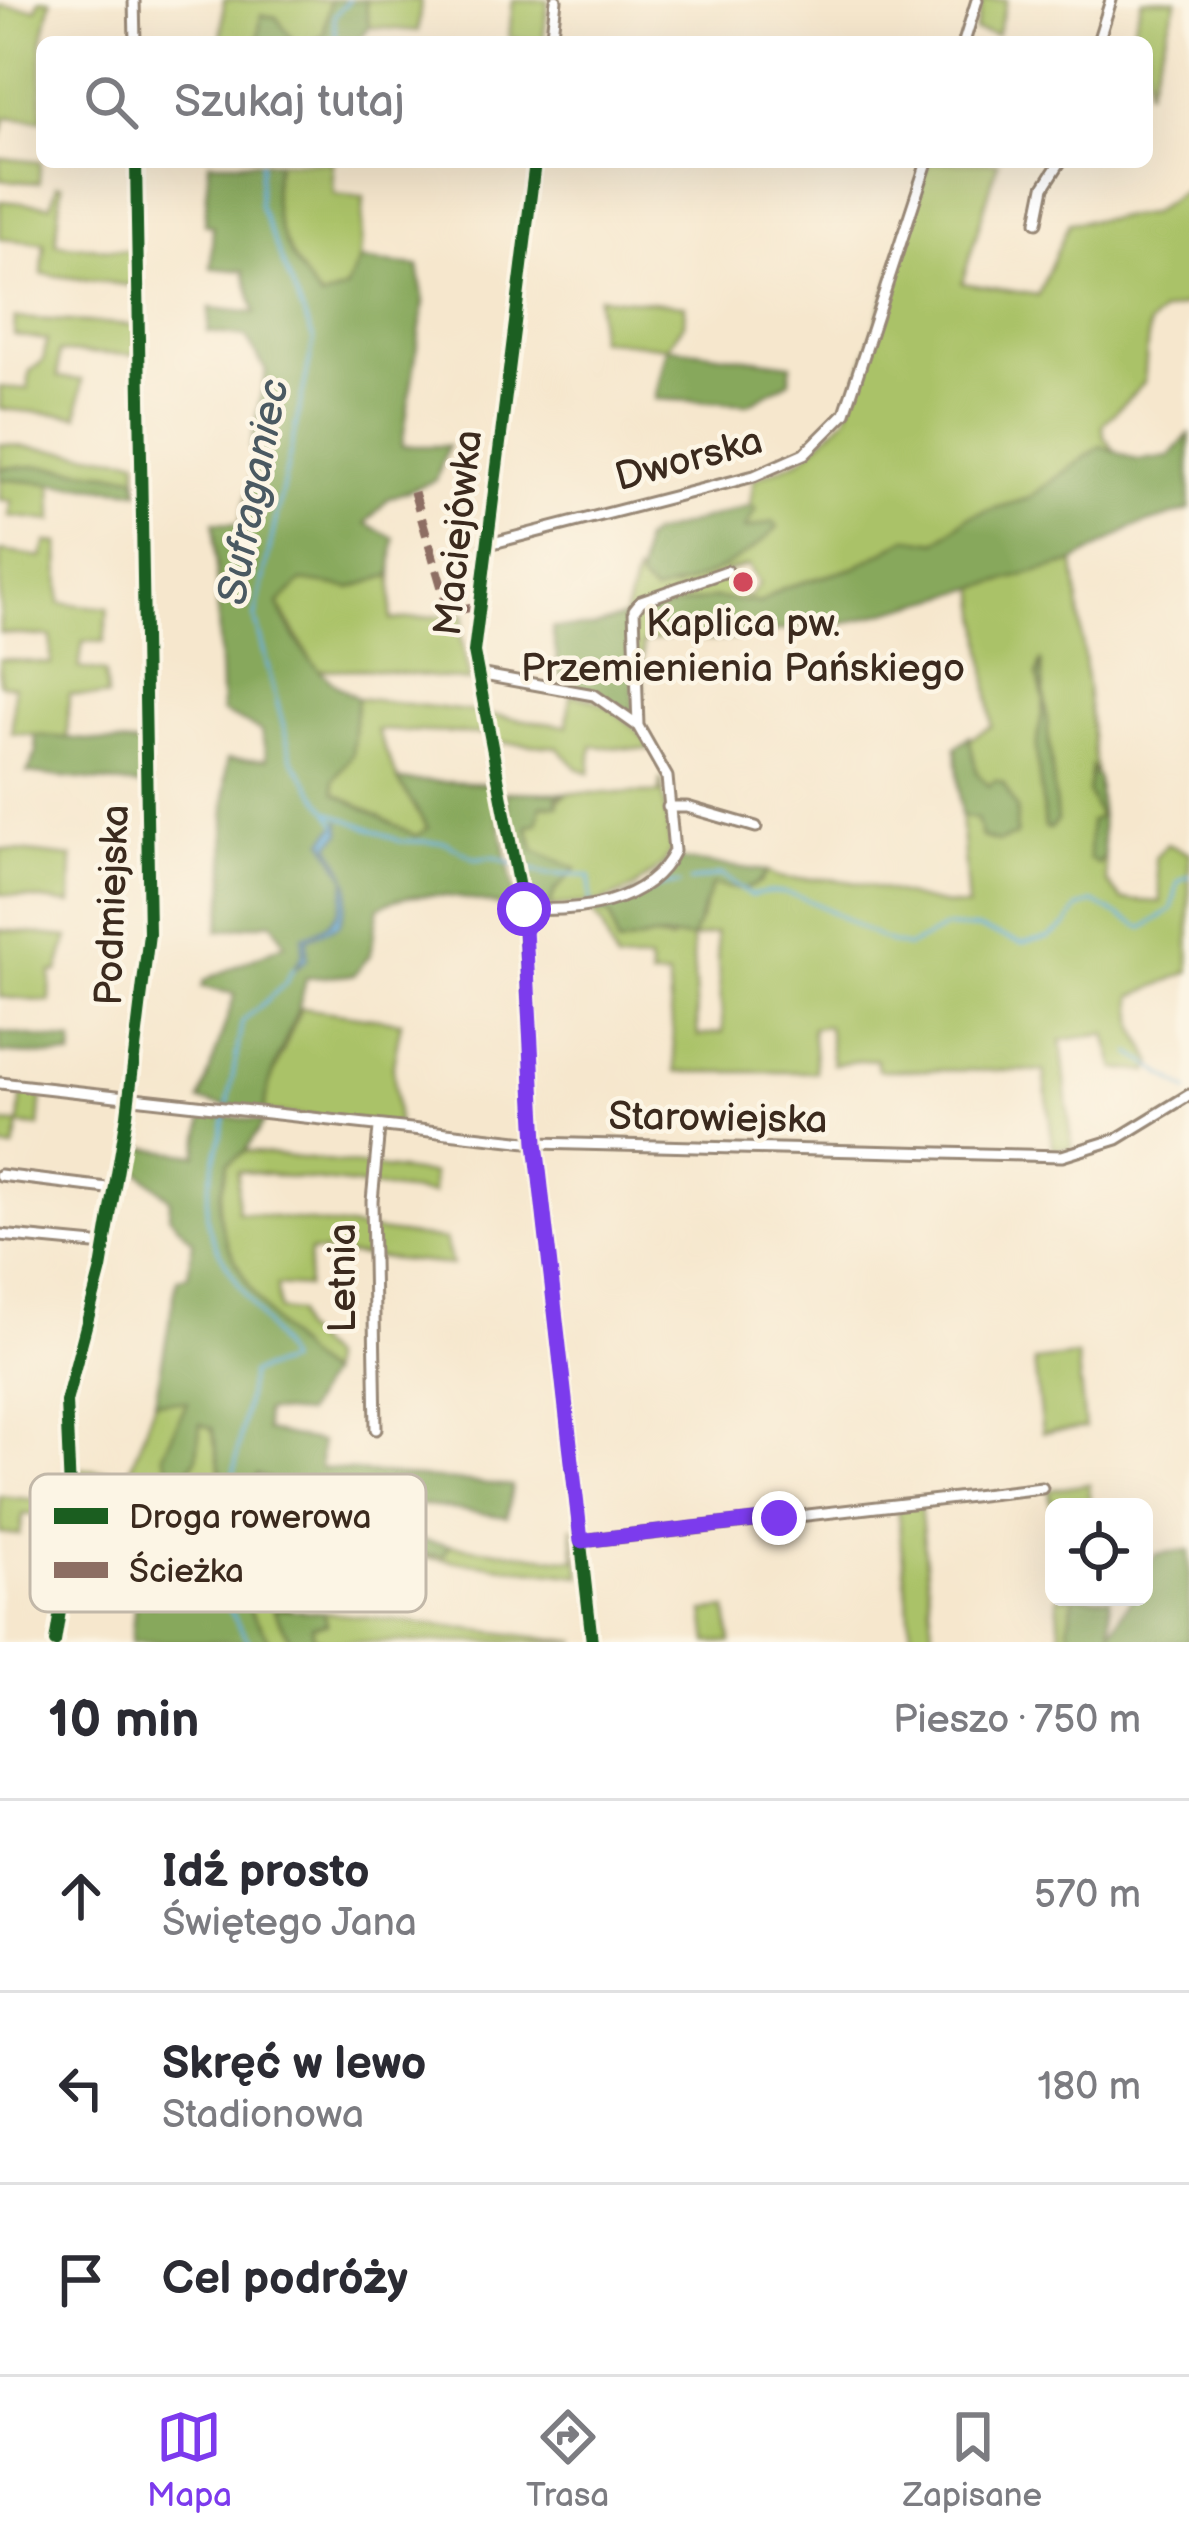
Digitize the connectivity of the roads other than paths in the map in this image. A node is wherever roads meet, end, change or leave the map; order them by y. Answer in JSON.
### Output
{"nodes":[{"id":1,"x":134,"y":0,"type":"edge"},
{"id":2,"x":556,"y":0,"type":"edge"},
{"id":3,"x":977,"y":0,"type":"edge"},
{"id":4,"x":1111,"y":0,"type":"edge"},
{"id":5,"x":135,"y":36,"type":"edge"},
{"id":6,"x":552,"y":36,"type":"edge"},
{"id":7,"x":966,"y":36,"type":"edge"},
{"id":8,"x":1099,"y":36,"type":"edge"},
{"id":9,"x":136,"y":168,"type":"edge"},
{"id":10,"x":534,"y":168,"type":"edge"},
{"id":11,"x":925,"y":168,"type":"edge"},
{"id":12,"x":1056,"y":168,"type":"edge"},
{"id":13,"x":1037,"y":223,"type":"dead end"},
{"id":14,"x":485,"y":544,"type":"junction"},
{"id":15,"x":727,"y":572,"type":"dead end"},
{"id":16,"x":478,"y":674,"type":"junction"},
{"id":17,"x":638,"y":726,"type":"junction"},
{"id":18,"x":668,"y":806,"type":"junction"},
{"id":19,"x":756,"y":827,"type":"dead end"},
{"id":20,"x":524,"y":909,"type":"junction"},
{"id":21,"x":0,"y":1083,"type":"edge"},
{"id":22,"x":1188,"y":1096,"type":"edge"},
{"id":23,"x":129,"y":1100,"type":"junction"},
{"id":24,"x":379,"y":1128,"type":"junction"},
{"id":25,"x":536,"y":1143,"type":"junction"},
{"id":26,"x":0,"y":1175,"type":"edge"},
{"id":27,"x":115,"y":1189,"type":"junction"},
{"id":28,"x":0,"y":1235,"type":"edge"},
{"id":29,"x":105,"y":1245,"type":"junction"},
{"id":30,"x":376,"y":1429,"type":"dead end"},
{"id":31,"x":69,"y":1474,"type":"edge"},
{"id":32,"x":1042,"y":1488,"type":"dead end"},
{"id":33,"x":581,"y":1541,"type":"junction"},
{"id":34,"x":60,"y":1612,"type":"edge"},
{"id":35,"x":55,"y":1642,"type":"edge"},
{"id":36,"x":592,"y":1642,"type":"edge"}],
"edges":[{"from":1,"to":5,"type":"street"},
{"from":2,"to":6,"type":"street"},
{"from":3,"to":7,"type":"street"},
{"from":4,"to":8,"type":"street"},
{"from":9,"to":23,"type":"street","name":"Podmiejska"},
{"from":10,"to":14,"type":"street","name":"Maciejówka"},
{"from":11,"to":14,"type":"street","name":"Dworska"},
{"from":12,"to":13,"type":"street"},
{"from":14,"to":16,"type":"street","name":"Maciejówka"},
{"from":15,"to":17,"type":"street"},
{"from":16,"to":17,"type":"street"},
{"from":16,"to":20,"type":"street","name":"Maciejówka"},
{"from":17,"to":18,"type":"street"},
{"from":18,"to":19,"type":"street"},
{"from":18,"to":20,"type":"street"},
{"from":20,"to":25,"type":"street","name":"Maciejówka"},
{"from":21,"to":23,"type":"street","name":"Starowiejska"},
{"from":22,"to":25,"type":"street","name":"Starowiejska"},
{"from":23,"to":24,"type":"street","name":"Starowiejska"},
{"from":23,"to":27,"type":"street","name":"Podmiejska"},
{"from":24,"to":25,"type":"street","name":"Starowiejska"},
{"from":24,"to":30,"type":"street","name":"Letnia"},
{"from":25,"to":33,"type":"street","name":"Maciejówka"},
{"from":26,"to":27,"type":"street"},
{"from":27,"to":29,"type":"street","name":"Podmiejska"},
{"from":28,"to":29,"type":"street"},
{"from":29,"to":31,"type":"street","name":"Podmiejska"},
{"from":32,"to":33,"type":"street"},
{"from":33,"to":36,"type":"street","name":"Maciejówka"},
{"from":34,"to":35,"type":"street","name":"Podmiejska"}]}
